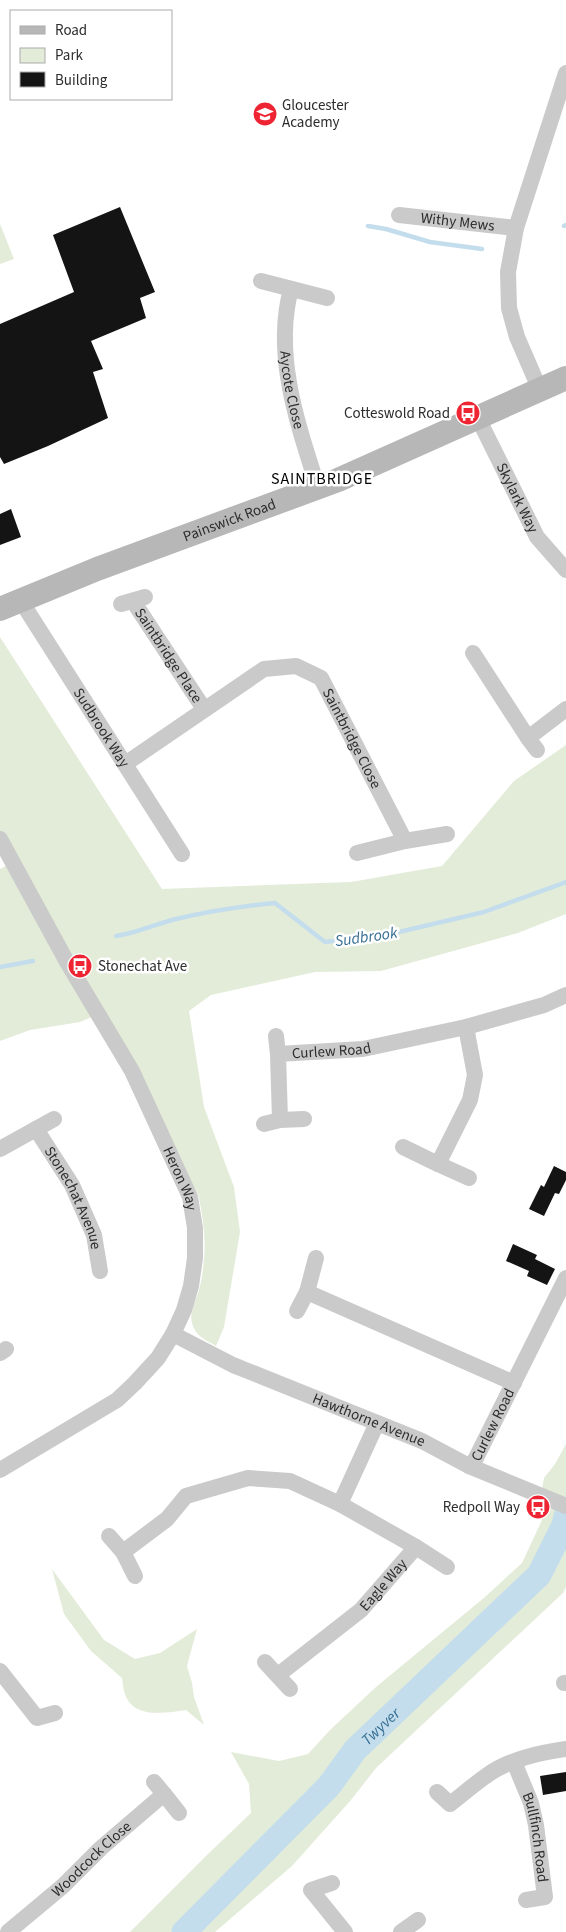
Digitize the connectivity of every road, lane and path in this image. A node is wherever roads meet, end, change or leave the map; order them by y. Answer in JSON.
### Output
{"nodes":[{"id":1,"x":566,"y":73,"type":"edge"},
{"id":2,"x":561,"y":108,"type":"edge"},
{"id":3,"x":399,"y":215,"type":"dead end"},
{"id":4,"x":516,"y":228,"type":"junction"},
{"id":5,"x":262,"y":281,"type":"dead end"},
{"id":6,"x":291,"y":289,"type":"junction"},
{"id":7,"x":328,"y":298,"type":"dead end"},
{"id":8,"x":566,"y":378,"type":"edge"},
{"id":9,"x":540,"y":390,"type":"junction"},
{"id":10,"x":478,"y":418,"type":"junction"},
{"id":11,"x":318,"y":488,"type":"junction"},
{"id":12,"x":565,"y":568,"type":"edge"},
{"id":13,"x":133,"y":601,"type":"dead end"},
{"id":14,"x":10,"y":605,"type":"edge"},
{"id":15,"x":473,"y":652,"type":"dead end"},
{"id":16,"x":566,"y":709,"type":"edge"},
{"id":17,"x":204,"y":710,"type":"junction"},
{"id":18,"x":125,"y":764,"type":"junction"},
{"id":19,"x":447,"y":834,"type":"dead end"},
{"id":20,"x":0,"y":839,"type":"edge"},
{"id":21,"x":404,"y":841,"type":"junction"},
{"id":22,"x":183,"y":845,"type":"dead end"},
{"id":23,"x":357,"y":853,"type":"dead end"},
{"id":24,"x":566,"y":995,"type":"edge"},
{"id":25,"x":466,"y":1027,"type":"junction"},
{"id":26,"x":276,"y":1036,"type":"dead end"},
{"id":27,"x":278,"y":1054,"type":"junction"},
{"id":28,"x":54,"y":1119,"type":"dead end"},
{"id":29,"x":304,"y":1119,"type":"dead end"},
{"id":30,"x":280,"y":1120,"type":"junction"},
{"id":31,"x":264,"y":1124,"type":"dead end"},
{"id":32,"x":36,"y":1129,"type":"junction"},
{"id":33,"x":403,"y":1147,"type":"dead end"},
{"id":34,"x":0,"y":1149,"type":"edge"},
{"id":35,"x":438,"y":1164,"type":"junction"},
{"id":36,"x":469,"y":1178,"type":"dead end"},
{"id":37,"x":316,"y":1258,"type":"dead end"},
{"id":38,"x":101,"y":1272,"type":"dead end"},
{"id":39,"x":566,"y":1278,"type":"edge"},
{"id":40,"x":307,"y":1292,"type":"junction"},
{"id":41,"x":297,"y":1311,"type":"dead end"},
{"id":42,"x":173,"y":1334,"type":"junction"},
{"id":43,"x":514,"y":1384,"type":"junction"},
{"id":44,"x":376,"y":1423,"type":"junction"},
{"id":45,"x":469,"y":1466,"type":"junction"},
{"id":46,"x":0,"y":1470,"type":"edge"},
{"id":47,"x":340,"y":1504,"type":"junction"},
{"id":48,"x":566,"y":1506,"type":"edge"},
{"id":49,"x":109,"y":1536,"type":"dead end"},
{"id":50,"x":416,"y":1547,"type":"junction"},
{"id":51,"x":123,"y":1552,"type":"junction"},
{"id":52,"x":447,"y":1567,"type":"dead end"},
{"id":53,"x":135,"y":1576,"type":"dead end"},
{"id":54,"x":265,"y":1662,"type":"dead end"},
{"id":55,"x":0,"y":1671,"type":"edge"},
{"id":56,"x":278,"y":1675,"type":"junction"},
{"id":57,"x":290,"y":1689,"type":"dead end"},
{"id":58,"x":55,"y":1713,"type":"dead end"},
{"id":59,"x":566,"y":1749,"type":"edge"},
{"id":60,"x":514,"y":1762,"type":"junction"},
{"id":61,"x":437,"y":1792,"type":"dead end"},
{"id":62,"x":179,"y":1813,"type":"dead end"},
{"id":63,"x":332,"y":1883,"type":"dead end"},
{"id":64,"x":526,"y":1900,"type":"dead end"},
{"id":65,"x":418,"y":1920,"type":"dead end"},
{"id":66,"x":403,"y":1931,"type":"edge"},
{"id":67,"x":8,"y":1932,"type":"edge"},
{"id":68,"x":345,"y":1932,"type":"edge"}],
"edges":[{"from":1,"to":2,"type":"street"},
{"from":2,"to":4,"type":"street"},
{"from":3,"to":4,"type":"street","name":"Withy Mews"},
{"from":4,"to":9,"type":"street"},
{"from":5,"to":6,"type":"street"},
{"from":6,"to":7,"type":"street"},
{"from":6,"to":11,"type":"street","name":"Aycote Close"},
{"from":8,"to":9,"type":"main road","name":"Painswick Road"},
{"from":9,"to":10,"type":"main road","name":"Painswick Road"},
{"from":10,"to":11,"type":"main road","name":"Painswick Road"},
{"from":10,"to":12,"type":"street","name":"Skylark Way"},
{"from":11,"to":14,"type":"main road","name":"Painswick Road"},
{"from":13,"to":17,"type":"street","name":"Saintbridge Place"},
{"from":14,"to":18,"type":"street","name":"Sudbrook Way"},
{"from":15,"to":16,"type":"street"},
{"from":17,"to":18,"type":"street","name":"Saintbridge Close"},
{"from":17,"to":21,"type":"street","name":"Saintbridge Close"},
{"from":18,"to":22,"type":"street","name":"Sudbrook Way"},
{"from":19,"to":21,"type":"street"},
{"from":20,"to":42,"type":"street","name":"Heron Way"},
{"from":21,"to":23,"type":"street"},
{"from":24,"to":25,"type":"street","name":"Curlew Road"},
{"from":25,"to":27,"type":"street","name":"Curlew Road"},
{"from":25,"to":35,"type":"street"},
{"from":26,"to":27,"type":"street"},
{"from":27,"to":30,"type":"street","name":"Curlew Road"},
{"from":28,"to":32,"type":"street","name":"Stonechat Avenue"},
{"from":29,"to":30,"type":"street"},
{"from":30,"to":31,"type":"street"},
{"from":32,"to":34,"type":"street","name":"Stonechat Avenue"},
{"from":32,"to":38,"type":"street","name":"Stonechat Avenue"},
{"from":33,"to":35,"type":"street"},
{"from":35,"to":36,"type":"street"},
{"from":37,"to":40,"type":"street"},
{"from":39,"to":43,"type":"street","name":"Curlew Road"},
{"from":40,"to":41,"type":"street"},
{"from":40,"to":43,"type":"street","name":"Curlew Road"},
{"from":42,"to":44,"type":"street","name":"Hawthorne Avenue"},
{"from":42,"to":46,"type":"street","name":"Heron Way"},
{"from":43,"to":45,"type":"street","name":"Curlew Road"},
{"from":44,"to":45,"type":"street","name":"Hawthorne Avenue"},
{"from":44,"to":47,"type":"street"},
{"from":45,"to":48,"type":"street","name":"Hawthorne Avenue"},
{"from":47,"to":50,"type":"street","name":"Eagle Way"},
{"from":47,"to":51,"type":"street","name":"Eagle Way"},
{"from":49,"to":51,"type":"street"},
{"from":50,"to":52,"type":"street"},
{"from":50,"to":56,"type":"street","name":"Eagle Way"},
{"from":51,"to":53,"type":"street"},
{"from":54,"to":56,"type":"street"},
{"from":55,"to":58,"type":"street"},
{"from":56,"to":57,"type":"street"},
{"from":59,"to":60,"type":"street"},
{"from":60,"to":61,"type":"street"},
{"from":60,"to":64,"type":"street","name":"Bullfinch Road"},
{"from":62,"to":67,"type":"street","name":"Woodcock Close"},
{"from":63,"to":68,"type":"street"},
{"from":65,"to":66,"type":"street"}]}
